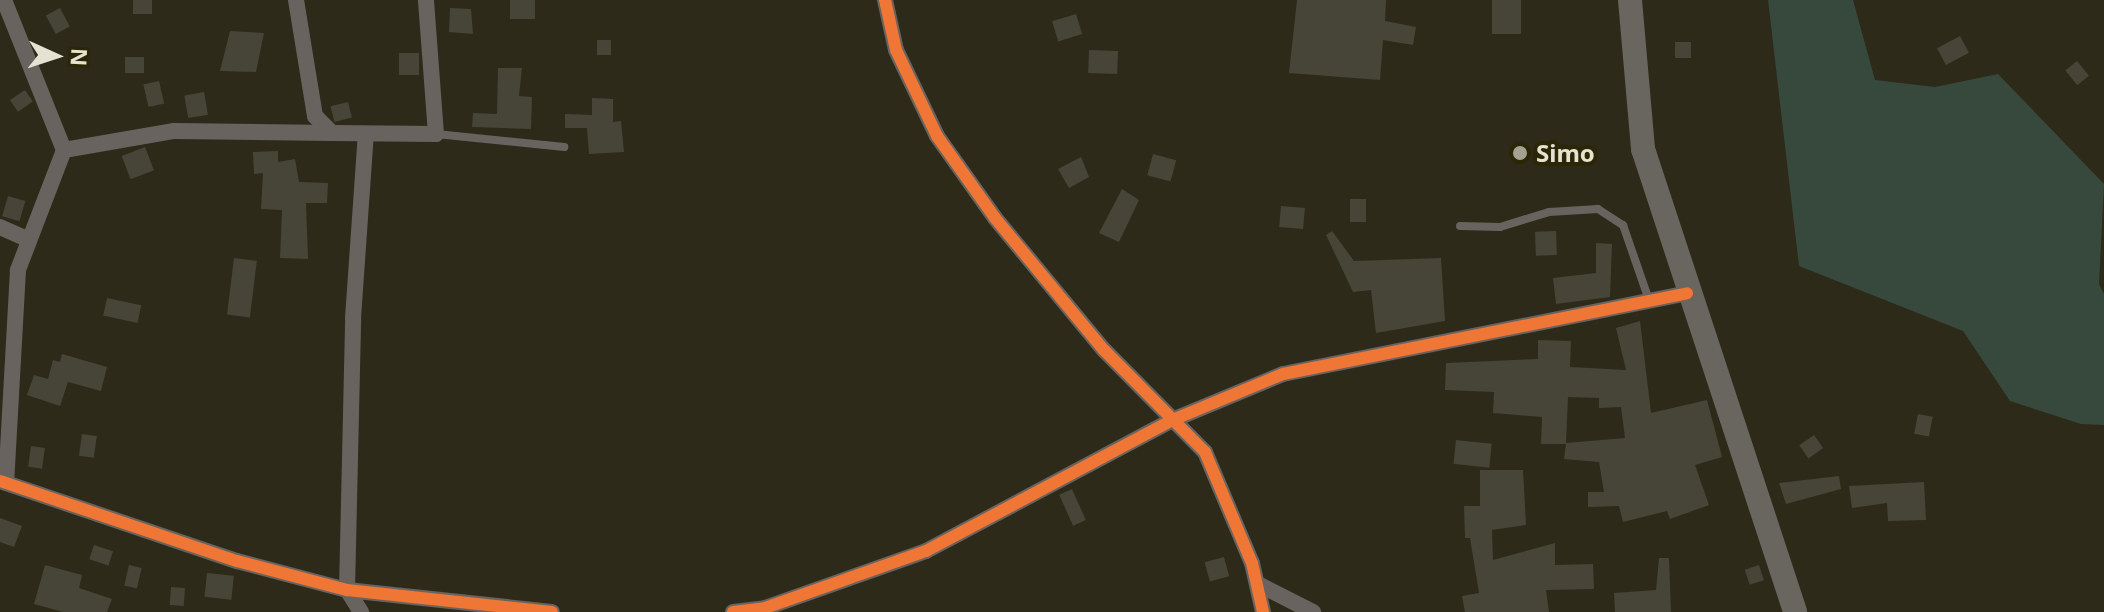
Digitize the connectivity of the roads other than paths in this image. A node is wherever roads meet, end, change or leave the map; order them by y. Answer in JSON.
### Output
{"nodes":[{"id":1,"x":4,"y":0,"type":"edge"},
{"id":2,"x":296,"y":0,"type":"edge"},
{"id":3,"x":426,"y":0,"type":"edge"},
{"id":4,"x":885,"y":0,"type":"edge"},
{"id":5,"x":1630,"y":0,"type":"edge"},
{"id":6,"x":332,"y":133,"type":"junction"},
{"id":7,"x":366,"y":134,"type":"junction"},
{"id":8,"x":436,"y":134,"type":"junction"},
{"id":9,"x":564,"y":147,"type":"dead end"},
{"id":10,"x":64,"y":150,"type":"junction"},
{"id":11,"x":1460,"y":226,"type":"dead end"},
{"id":12,"x":0,"y":227,"type":"edge"},
{"id":13,"x":29,"y":240,"type":"junction"},
{"id":14,"x":1687,"y":293,"type":"junction"},
{"id":15,"x":1650,"y":301,"type":"junction"},
{"id":16,"x":1170,"y":421,"type":"junction"},
{"id":17,"x":3,"y":482,"type":"edge"},
{"id":18,"x":1258,"y":584,"type":"junction"},
{"id":19,"x":347,"y":590,"type":"junction"},
{"id":20,"x":404,"y":605,"type":"edge"},
{"id":21,"x":361,"y":612,"type":"edge"},
{"id":22,"x":552,"y":612,"type":"edge"},
{"id":23,"x":733,"y":612,"type":"edge"},
{"id":24,"x":1263,"y":612,"type":"edge"},
{"id":25,"x":1313,"y":612,"type":"edge"},
{"id":26,"x":1795,"y":612,"type":"edge"}],
"edges":[{"from":1,"to":10,"type":"street"},
{"from":2,"to":6,"type":"street"},
{"from":3,"to":8,"type":"street"},
{"from":4,"to":16,"type":"street"},
{"from":5,"to":14,"type":"main road"},
{"from":6,"to":7,"type":"street"},
{"from":6,"to":10,"type":"street"},
{"from":7,"to":8,"type":"street"},
{"from":7,"to":19,"type":"street"},
{"from":8,"to":9,"type":"lane"},
{"from":10,"to":13,"type":"street"},
{"from":11,"to":15,"type":"lane"},
{"from":12,"to":13,"type":"street"},
{"from":13,"to":17,"type":"street"},
{"from":14,"to":15,"type":"street"},
{"from":14,"to":26,"type":"main road"},
{"from":15,"to":16,"type":"street"},
{"from":16,"to":18,"type":"street"},
{"from":16,"to":23,"type":"street"},
{"from":17,"to":19,"type":"street"},
{"from":18,"to":24,"type":"street"},
{"from":18,"to":25,"type":"street"},
{"from":19,"to":20,"type":"street"},
{"from":19,"to":21,"type":"street"},
{"from":20,"to":22,"type":"street"}]}
